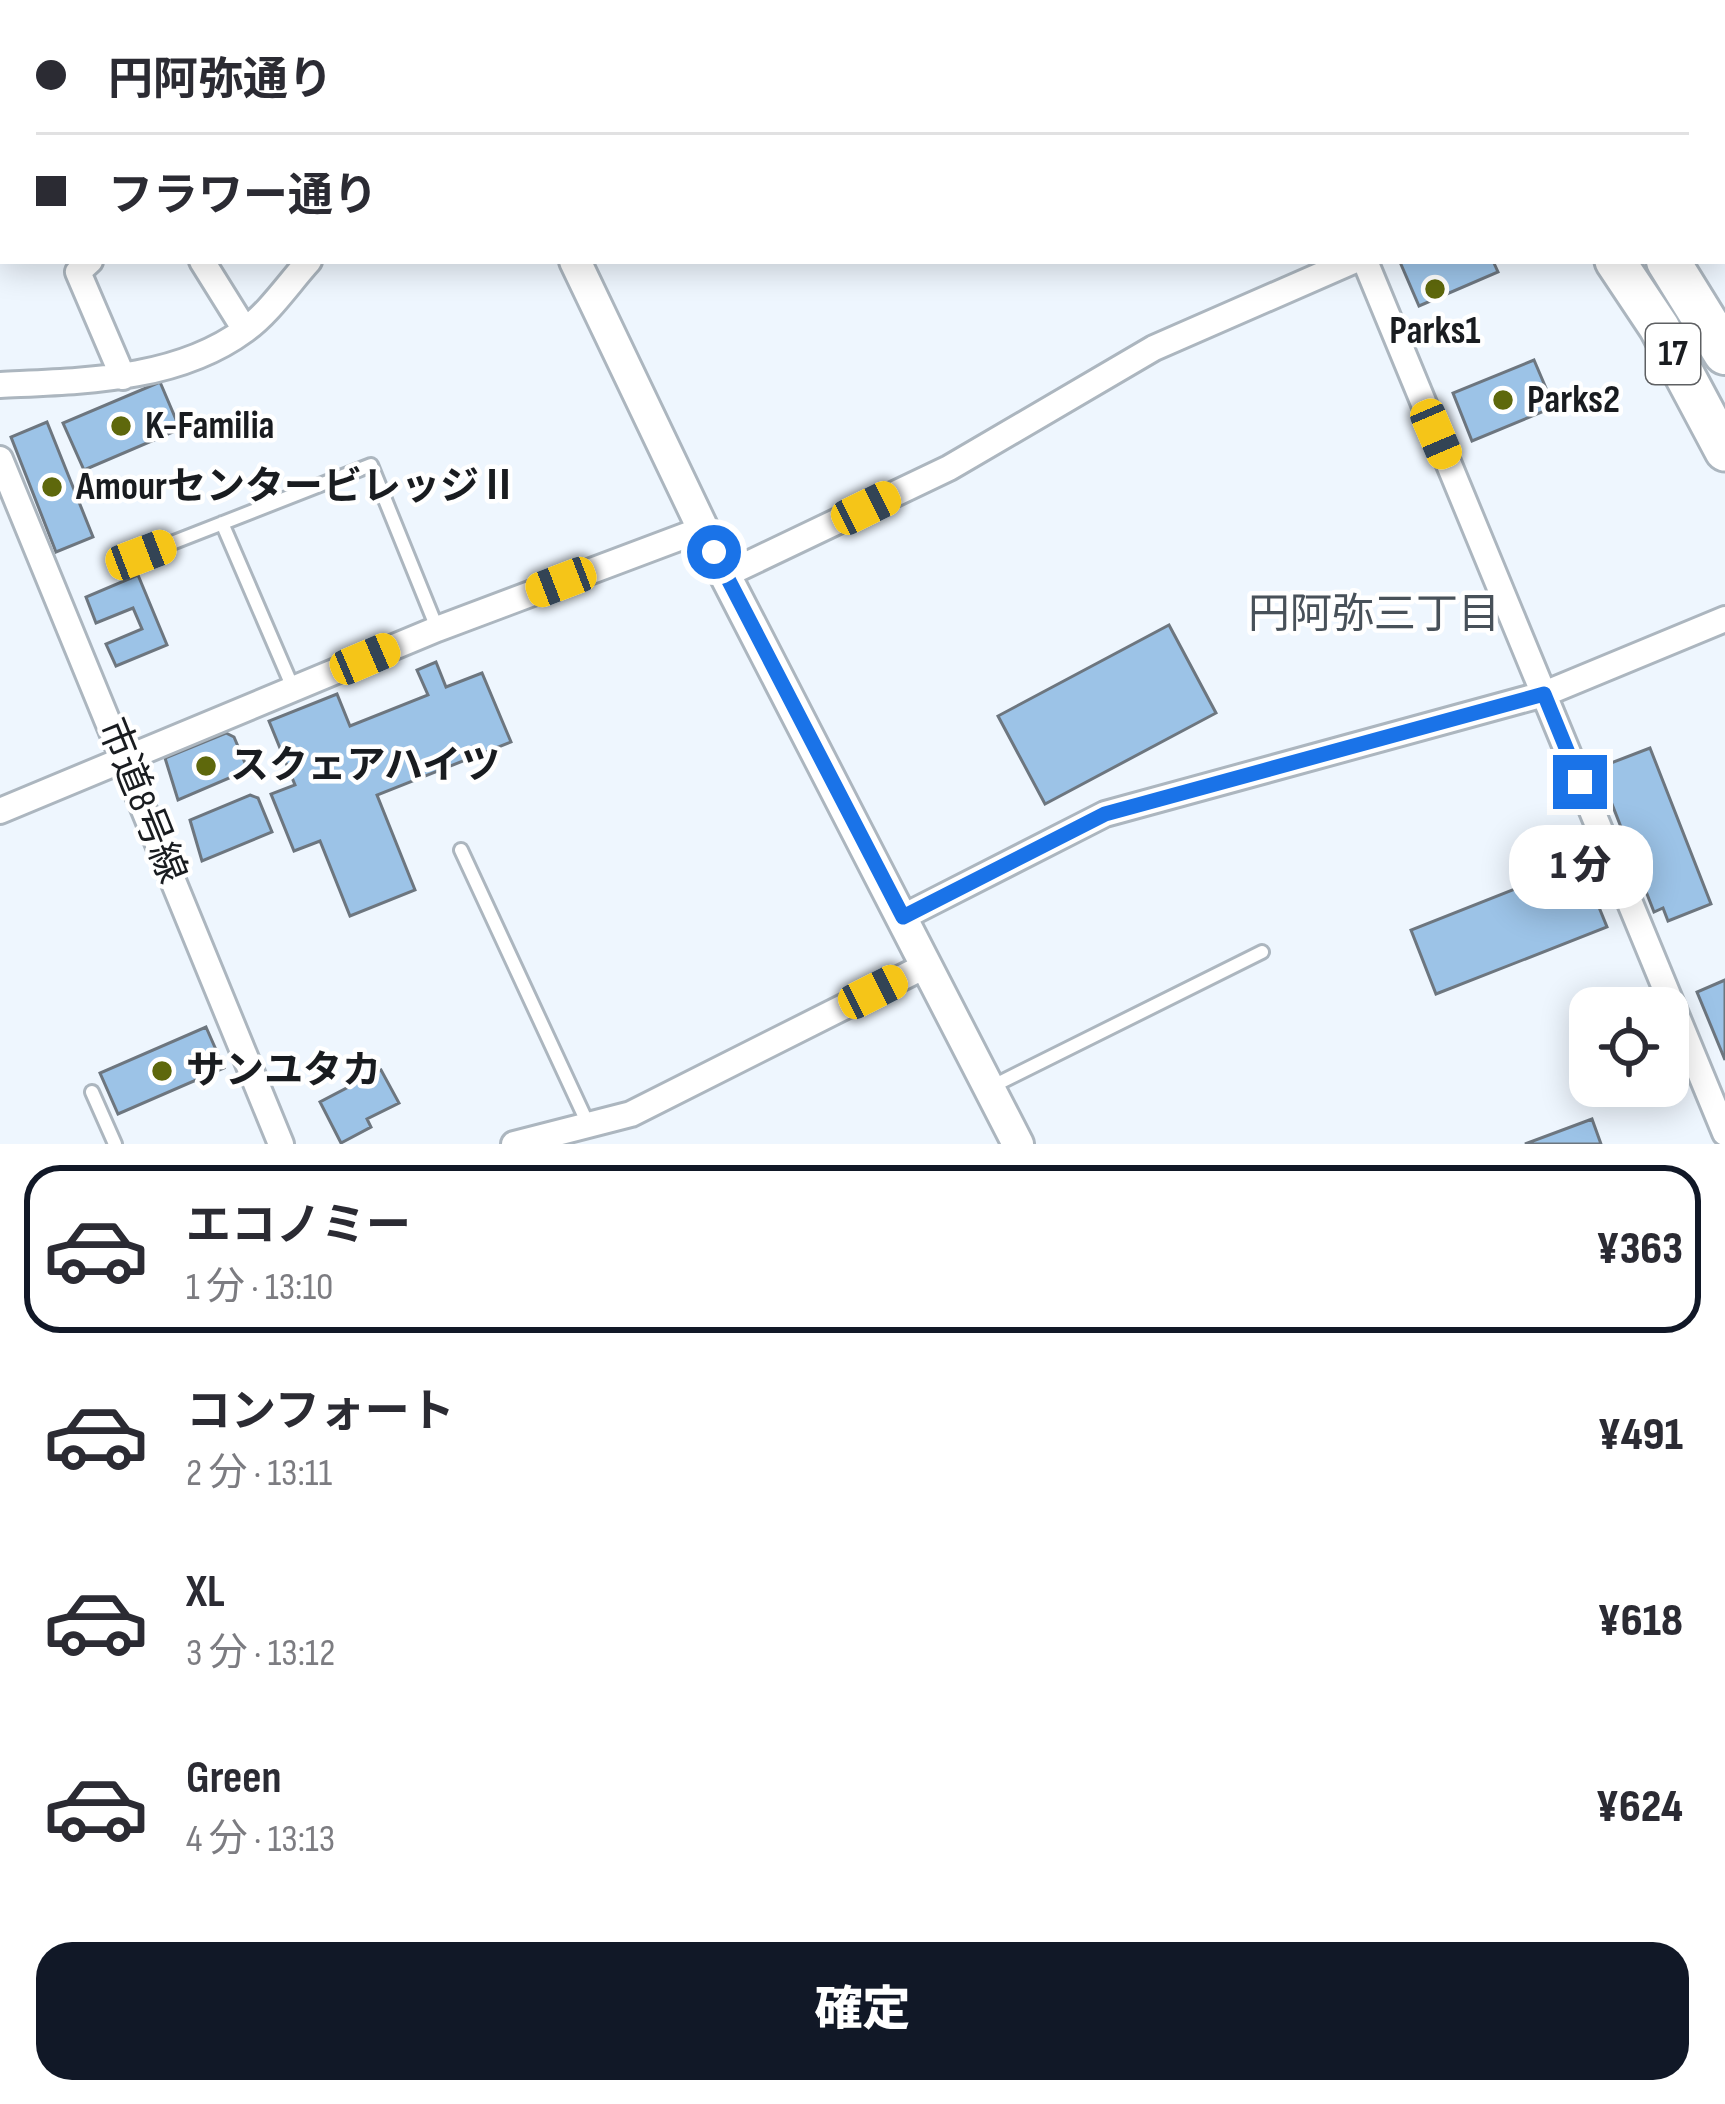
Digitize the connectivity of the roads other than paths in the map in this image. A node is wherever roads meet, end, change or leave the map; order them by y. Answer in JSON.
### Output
{"nodes":[{"id":1,"x":87,"y":264,"type":"edge"},
{"id":2,"x":204,"y":264,"type":"edge"},
{"id":3,"x":306,"y":264,"type":"edge"},
{"id":4,"x":1346,"y":264,"type":"edge"},
{"id":5,"x":1366,"y":264,"type":"edge"},
{"id":6,"x":1617,"y":264,"type":"edge"},
{"id":7,"x":1639,"y":264,"type":"edge"},
{"id":8,"x":1670,"y":264,"type":"edge"},
{"id":9,"x":584,"y":265,"type":"edge"},
{"id":10,"x":1659,"y":327,"type":"junction"},
{"id":11,"x":245,"y":330,"type":"junction"},
{"id":12,"x":1725,"y":353,"type":"edge"},
{"id":13,"x":123,"y":376,"type":"junction"},
{"id":14,"x":0,"y":385,"type":"edge"},
{"id":15,"x":1725,"y":451,"type":"edge"},
{"id":16,"x":0,"y":458,"type":"edge"},
{"id":17,"x":222,"y":523,"type":"junction"},
{"id":18,"x":703,"y":529,"type":"junction"},
{"id":19,"x":141,"y":555,"type":"dead end"},
{"id":20,"x":725,"y":575,"type":"junction"},
{"id":21,"x":1725,"y":619,"type":"edge"},
{"id":22,"x":437,"y":629,"type":"junction"},
{"id":23,"x":293,"y":689,"type":"junction"},
{"id":24,"x":1544,"y":694,"type":"junction"},
{"id":25,"x":124,"y":759,"type":"junction"},
{"id":26,"x":0,"y":811,"type":"edge"},
{"id":27,"x":461,"y":850,"type":"dead end"},
{"id":28,"x":903,"y":917,"type":"junction"},
{"id":29,"x":1262,"y":952,"type":"dead end"},
{"id":30,"x":927,"y":965,"type":"junction"},
{"id":31,"x":989,"y":1088,"type":"junction"},
{"id":32,"x":92,"y":1092,"type":"dead end"},
{"id":33,"x":588,"y":1125,"type":"junction"},
{"id":34,"x":1725,"y":1133,"type":"edge"},
{"id":35,"x":115,"y":1144,"type":"edge"},
{"id":36,"x":281,"y":1144,"type":"edge"},
{"id":37,"x":514,"y":1144,"type":"edge"},
{"id":38,"x":1018,"y":1144,"type":"edge"}],
"edges":[{"from":1,"to":13,"type":"street"},
{"from":2,"to":11,"type":"street"},
{"from":3,"to":11,"type":"street"},
{"from":4,"to":20,"type":"street"},
{"from":5,"to":24,"type":"street"},
{"from":6,"to":10,"type":"highway","number":"17"},
{"from":7,"to":10,"type":"highway","number":"17"},
{"from":8,"to":12,"type":"highway"},
{"from":9,"to":18,"type":"street"},
{"from":10,"to":15,"type":"highway","number":"17"},
{"from":11,"to":13,"type":"street"},
{"from":13,"to":14,"type":"street"},
{"from":16,"to":25,"type":"street","name":"市道8号線"},
{"from":17,"to":19,"type":"lane"},
{"from":17,"to":22,"type":"lane"},
{"from":17,"to":23,"type":"lane"},
{"from":18,"to":20,"type":"street"},
{"from":18,"to":22,"type":"street"},
{"from":20,"to":28,"type":"street"},
{"from":21,"to":24,"type":"street"},
{"from":22,"to":23,"type":"street"},
{"from":23,"to":25,"type":"street"},
{"from":24,"to":28,"type":"street"},
{"from":24,"to":34,"type":"street"},
{"from":25,"to":26,"type":"street"},
{"from":25,"to":36,"type":"street","name":"市道8号線"},
{"from":27,"to":33,"type":"lane"},
{"from":28,"to":30,"type":"street"},
{"from":29,"to":31,"type":"lane"},
{"from":30,"to":31,"type":"street"},
{"from":30,"to":33,"type":"street"},
{"from":31,"to":38,"type":"street"},
{"from":32,"to":35,"type":"lane"},
{"from":33,"to":37,"type":"street"}]}
